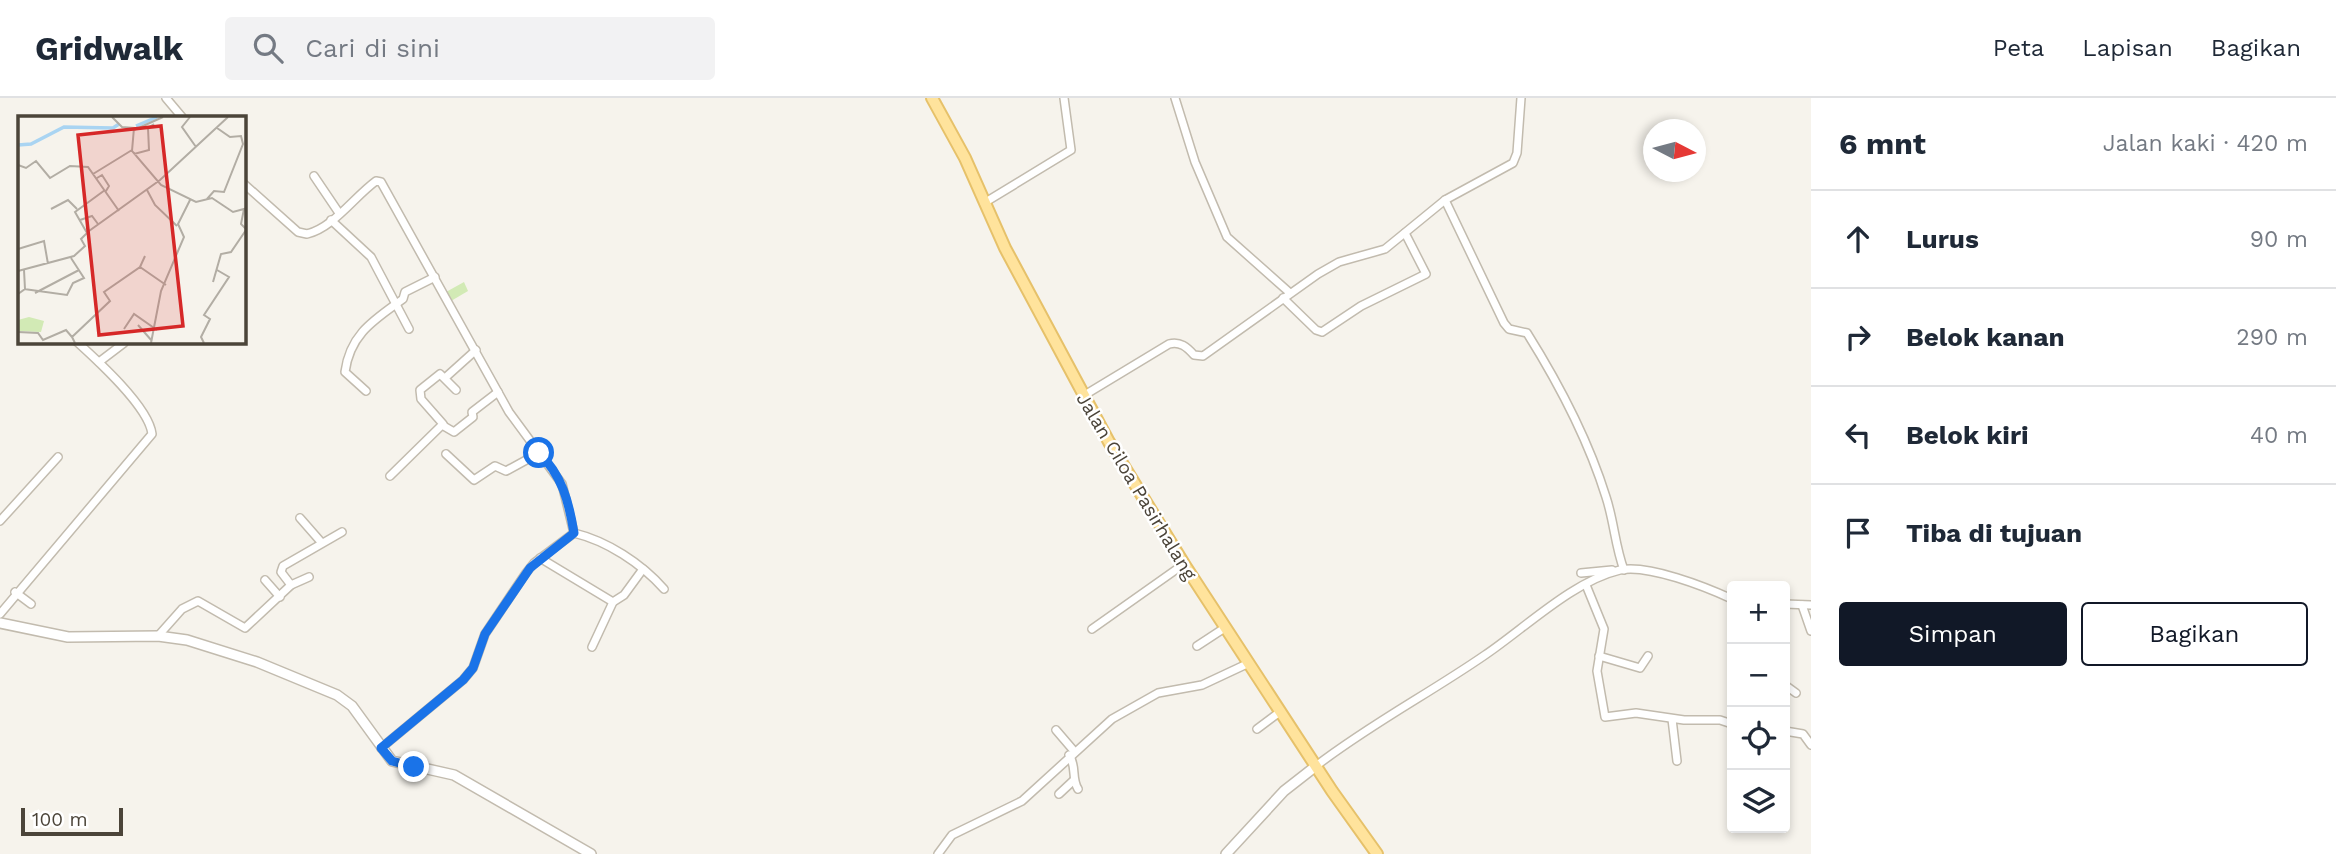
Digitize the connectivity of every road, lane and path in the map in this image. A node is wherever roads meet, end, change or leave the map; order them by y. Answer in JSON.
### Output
{"nodes":[{"id":1,"x":166,"y":98,"type":"edge"},
{"id":2,"x":932,"y":98,"type":"edge"},
{"id":3,"x":1064,"y":98,"type":"edge"},
{"id":4,"x":1175,"y":98,"type":"edge"},
{"id":5,"x":1521,"y":98,"type":"edge"},
{"id":6,"x":182,"y":116,"type":"edge"},
{"id":7,"x":314,"y":176,"type":"dead end"},
{"id":8,"x":245,"y":185,"type":"edge"},
{"id":9,"x":1445,"y":200,"type":"junction"},
{"id":10,"x":984,"y":203,"type":"junction"},
{"id":11,"x":339,"y":214,"type":"junction"},
{"id":12,"x":331,"y":220,"type":"junction"},
{"id":13,"x":1405,"y":233,"type":"junction"},
{"id":14,"x":435,"y":277,"type":"junction"},
{"id":15,"x":1287,"y":296,"type":"junction"},
{"id":16,"x":396,"y":305,"type":"junction"},
{"id":17,"x":409,"y":329,"type":"dead end"},
{"id":18,"x":78,"y":343,"type":"edge"},
{"id":19,"x":124,"y":343,"type":"edge"},
{"id":20,"x":476,"y":350,"type":"junction"},
{"id":21,"x":99,"y":362,"type":"junction"},
{"id":22,"x":446,"y":377,"type":"junction"},
{"id":23,"x":456,"y":390,"type":"dead end"},
{"id":24,"x":366,"y":391,"type":"dead end"},
{"id":25,"x":498,"y":392,"type":"junction"},
{"id":26,"x":1082,"y":396,"type":"junction"},
{"id":27,"x":442,"y":425,"type":"junction"},
{"id":28,"x":539,"y":453,"type":"junction"},
{"id":29,"x":446,"y":454,"type":"dead end"},
{"id":30,"x":58,"y":457,"type":"dead end"},
{"id":31,"x":390,"y":475,"type":"dead end"},
{"id":32,"x":300,"y":518,"type":"dead end"},
{"id":33,"x":0,"y":521,"type":"edge"},
{"id":34,"x":342,"y":532,"type":"dead end"},
{"id":35,"x":574,"y":533,"type":"junction"},
{"id":36,"x":306,"y":538,"type":"dead end"},
{"id":37,"x":317,"y":544,"type":"junction"},
{"id":38,"x":540,"y":558,"type":"junction"},
{"id":39,"x":1184,"y":564,"type":"junction"},
{"id":40,"x":643,"y":569,"type":"junction"},
{"id":41,"x":1620,"y":570,"type":"junction"},
{"id":42,"x":1581,"y":573,"type":"dead end"},
{"id":43,"x":309,"y":577,"type":"dead end"},
{"id":44,"x":265,"y":580,"type":"dead end"},
{"id":45,"x":291,"y":585,"type":"junction"},
{"id":46,"x":1586,"y":585,"type":"junction"},
{"id":47,"x":664,"y":589,"type":"dead end"},
{"id":48,"x":15,"y":592,"type":"junction"},
{"id":49,"x":280,"y":597,"type":"junction"},
{"id":50,"x":1727,"y":597,"type":"edge"},
{"id":51,"x":613,"y":602,"type":"junction"},
{"id":52,"x":31,"y":604,"type":"dead end"},
{"id":53,"x":1790,"y":604,"type":"edge"},
{"id":54,"x":1802,"y":605,"type":"junction"},
{"id":55,"x":1811,"y":606,"type":"edge"},
{"id":56,"x":0,"y":614,"type":"edge"},
{"id":57,"x":0,"y":623,"type":"edge"},
{"id":58,"x":1226,"y":627,"type":"junction"},
{"id":59,"x":1092,"y":629,"type":"dead end"},
{"id":60,"x":1811,"y":631,"type":"edge"},
{"id":61,"x":158,"y":636,"type":"junction"},
{"id":62,"x":1196,"y":646,"type":"dead end"},
{"id":63,"x":593,"y":647,"type":"dead end"},
{"id":64,"x":1599,"y":656,"type":"junction"},
{"id":65,"x":1648,"y":656,"type":"dead end"},
{"id":66,"x":1249,"y":663,"type":"junction"},
{"id":67,"x":1790,"y":689,"type":"edge"},
{"id":68,"x":1796,"y":693,"type":"dead end"},
{"id":69,"x":1281,"y":710,"type":"junction"},
{"id":70,"x":1672,"y":719,"type":"junction"},
{"id":71,"x":1727,"y":722,"type":"edge"},
{"id":72,"x":1257,"y":729,"type":"dead end"},
{"id":73,"x":1056,"y":730,"type":"dead end"},
{"id":74,"x":1790,"y":733,"type":"edge"},
{"id":75,"x":1811,"y":745,"type":"edge"},
{"id":76,"x":381,"y":748,"type":"junction"},
{"id":77,"x":1072,"y":753,"type":"junction"},
{"id":78,"x":1677,"y":761,"type":"dead end"},
{"id":79,"x":1316,"y":766,"type":"junction"},
{"id":80,"x":1074,"y":780,"type":"junction"},
{"id":81,"x":1078,"y":789,"type":"dead end"},
{"id":82,"x":1059,"y":794,"type":"dead end"},
{"id":83,"x":591,"y":854,"type":"edge"},
{"id":84,"x":938,"y":854,"type":"edge"},
{"id":85,"x":1226,"y":854,"type":"edge"},
{"id":86,"x":1377,"y":854,"type":"edge"}],
"edges":[{"from":1,"to":6,"type":"street"},
{"from":2,"to":10,"type":"main road","name":"Jalan Ciloa Pasirhalang"},
{"from":3,"to":10,"type":"street"},
{"from":4,"to":15,"type":"street"},
{"from":5,"to":9,"type":"street"},
{"from":7,"to":11,"type":"street"},
{"from":8,"to":12,"type":"street"},
{"from":9,"to":13,"type":"street"},
{"from":9,"to":41,"type":"street"},
{"from":10,"to":26,"type":"main road","name":"Jalan Ciloa Pasirhalang"},
{"from":11,"to":12,"type":"street"},
{"from":11,"to":14,"type":"street"},
{"from":12,"to":16,"type":"street"},
{"from":13,"to":15,"type":"street"},
{"from":13,"to":15,"type":"street"},
{"from":14,"to":16,"type":"street"},
{"from":14,"to":20,"type":"street"},
{"from":15,"to":26,"type":"street"},
{"from":16,"to":17,"type":"street"},
{"from":16,"to":24,"type":"street"},
{"from":18,"to":21,"type":"street"},
{"from":19,"to":21,"type":"street"},
{"from":20,"to":22,"type":"street"},
{"from":20,"to":25,"type":"street"},
{"from":21,"to":48,"type":"street"},
{"from":22,"to":23,"type":"street"},
{"from":22,"to":27,"type":"street"},
{"from":25,"to":27,"type":"street"},
{"from":25,"to":28,"type":"street"},
{"from":26,"to":39,"type":"main road","name":"Jalan Ciloa Pasirhalang"},
{"from":27,"to":31,"type":"street"},
{"from":28,"to":29,"type":"street"},
{"from":28,"to":35,"type":"street"},
{"from":30,"to":33,"type":"street"},
{"from":32,"to":37,"type":"street"},
{"from":34,"to":37,"type":"street"},
{"from":35,"to":38,"type":"street"},
{"from":35,"to":40,"type":"street"},
{"from":36,"to":37,"type":"street"},
{"from":37,"to":45,"type":"street"},
{"from":38,"to":51,"type":"street"},
{"from":38,"to":76,"type":"street"},
{"from":39,"to":58,"type":"main road","name":"Jalan Ciloa Pasirhalang"},
{"from":39,"to":59,"type":"street"},
{"from":40,"to":47,"type":"street"},
{"from":40,"to":51,"type":"street"},
{"from":41,"to":42,"type":"street"},
{"from":41,"to":46,"type":"street"},
{"from":41,"to":50,"type":"street"},
{"from":43,"to":45,"type":"street"},
{"from":44,"to":49,"type":"street"},
{"from":45,"to":49,"type":"street"},
{"from":46,"to":64,"type":"street"},
{"from":46,"to":79,"type":"street"},
{"from":48,"to":52,"type":"street"},
{"from":48,"to":56,"type":"street"},
{"from":49,"to":61,"type":"street"},
{"from":51,"to":63,"type":"street"},
{"from":53,"to":54,"type":"street"},
{"from":54,"to":55,"type":"street"},
{"from":54,"to":60,"type":"street"},
{"from":57,"to":61,"type":"street"},
{"from":58,"to":62,"type":"street"},
{"from":58,"to":66,"type":"main road","name":"Jalan Ciloa Pasirhalang"},
{"from":61,"to":76,"type":"street"},
{"from":64,"to":65,"type":"street"},
{"from":64,"to":70,"type":"street"},
{"from":66,"to":69,"type":"main road","name":"Jalan Ciloa Pasirhalang"},
{"from":66,"to":77,"type":"street"},
{"from":67,"to":68,"type":"street"},
{"from":69,"to":72,"type":"street"},
{"from":69,"to":79,"type":"main road","name":"Jalan Ciloa Pasirhalang"},
{"from":70,"to":71,"type":"street"},
{"from":70,"to":78,"type":"street"},
{"from":73,"to":77,"type":"street"},
{"from":74,"to":75,"type":"street"},
{"from":76,"to":83,"type":"street"},
{"from":77,"to":80,"type":"street"},
{"from":77,"to":84,"type":"street"},
{"from":79,"to":85,"type":"street"},
{"from":79,"to":86,"type":"main road","name":"Jalan Ciloa Pasirhalang"},
{"from":80,"to":81,"type":"street"},
{"from":80,"to":82,"type":"street"}]}
